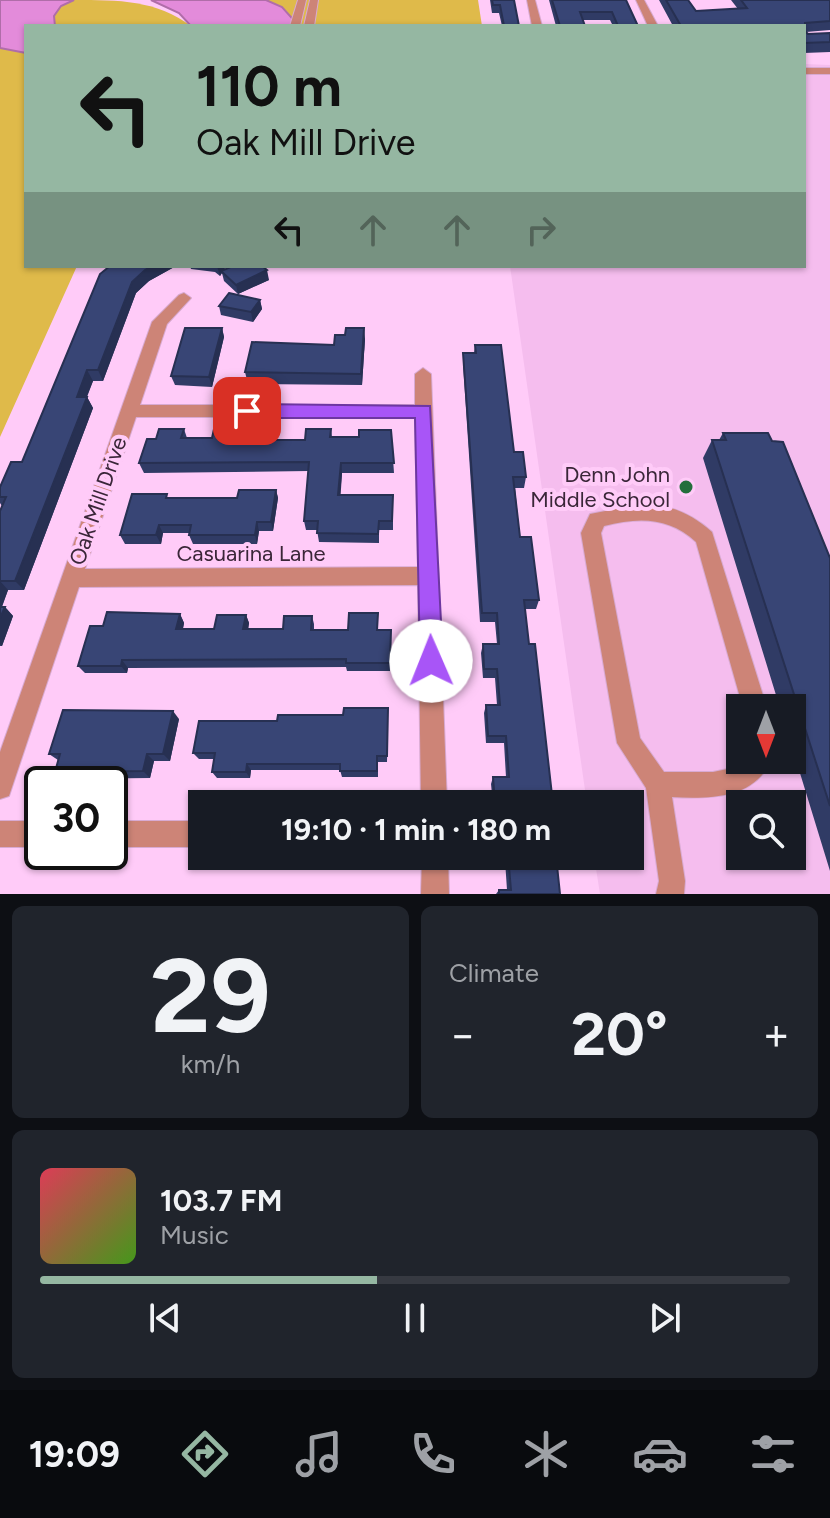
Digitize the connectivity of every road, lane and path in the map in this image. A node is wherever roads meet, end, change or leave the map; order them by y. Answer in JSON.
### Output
{"nodes":[{"id":1,"x":302,"y":0,"type":"edge"},
{"id":2,"x":314,"y":0,"type":"edge"},
{"id":3,"x":531,"y":0,"type":"edge"},
{"id":4,"x":640,"y":0,"type":"edge"},
{"id":5,"x":296,"y":24,"type":"edge"},
{"id":6,"x":309,"y":24,"type":"edge"},
{"id":7,"x":537,"y":24,"type":"edge"},
{"id":8,"x":652,"y":24,"type":"edge"},
{"id":9,"x":806,"y":71,"type":"edge"},
{"id":10,"x":830,"y":71,"type":"edge"},
{"id":11,"x":184,"y":298,"type":"dead end"},
{"id":12,"x":423,"y":374,"type":"dead end"},
{"id":13,"x":129,"y":411,"type":"junction"},
{"id":14,"x":423,"y":411,"type":"junction"},
{"id":15,"x":430,"y":576,"type":"junction"},
{"id":16,"x":72,"y":578,"type":"junction"},
{"id":17,"x":751,"y":694,"type":"edge"},
{"id":18,"x":749,"y":774,"type":"edge"},
{"id":19,"x":658,"y":784,"type":"junction"},
{"id":20,"x":0,"y":787,"type":"edge"},
{"id":21,"x":434,"y":790,"type":"edge"},
{"id":22,"x":0,"y":834,"type":"edge"},
{"id":23,"x":24,"y":834,"type":"edge"},
{"id":24,"x":128,"y":834,"type":"edge"},
{"id":25,"x":188,"y":834,"type":"edge"},
{"id":26,"x":435,"y":870,"type":"edge"},
{"id":27,"x":435,"y":894,"type":"edge"},
{"id":28,"x":670,"y":894,"type":"edge"}],
"edges":[{"from":1,"to":5,"type":"street"},
{"from":2,"to":6,"type":"street"},
{"from":3,"to":7,"type":"street"},
{"from":4,"to":8,"type":"street"},
{"from":9,"to":10,"type":"street"},
{"from":11,"to":13,"type":"street"},
{"from":12,"to":14,"type":"street"},
{"from":13,"to":14,"type":"street","name":"Oak Mill Drive"},
{"from":13,"to":16,"type":"street","name":"Oak Mill Drive"},
{"from":14,"to":15,"type":"street"},
{"from":15,"to":16,"type":"street","name":"Casuarina Lane"},
{"from":15,"to":21,"type":"street"},
{"from":16,"to":20,"type":"street","name":"Oak Mill Drive"},
{"from":17,"to":19,"type":"street"},
{"from":18,"to":19,"type":"street"},
{"from":19,"to":28,"type":"street"},
{"from":22,"to":23,"type":"street"},
{"from":24,"to":25,"type":"street"},
{"from":26,"to":27,"type":"street"}]}
